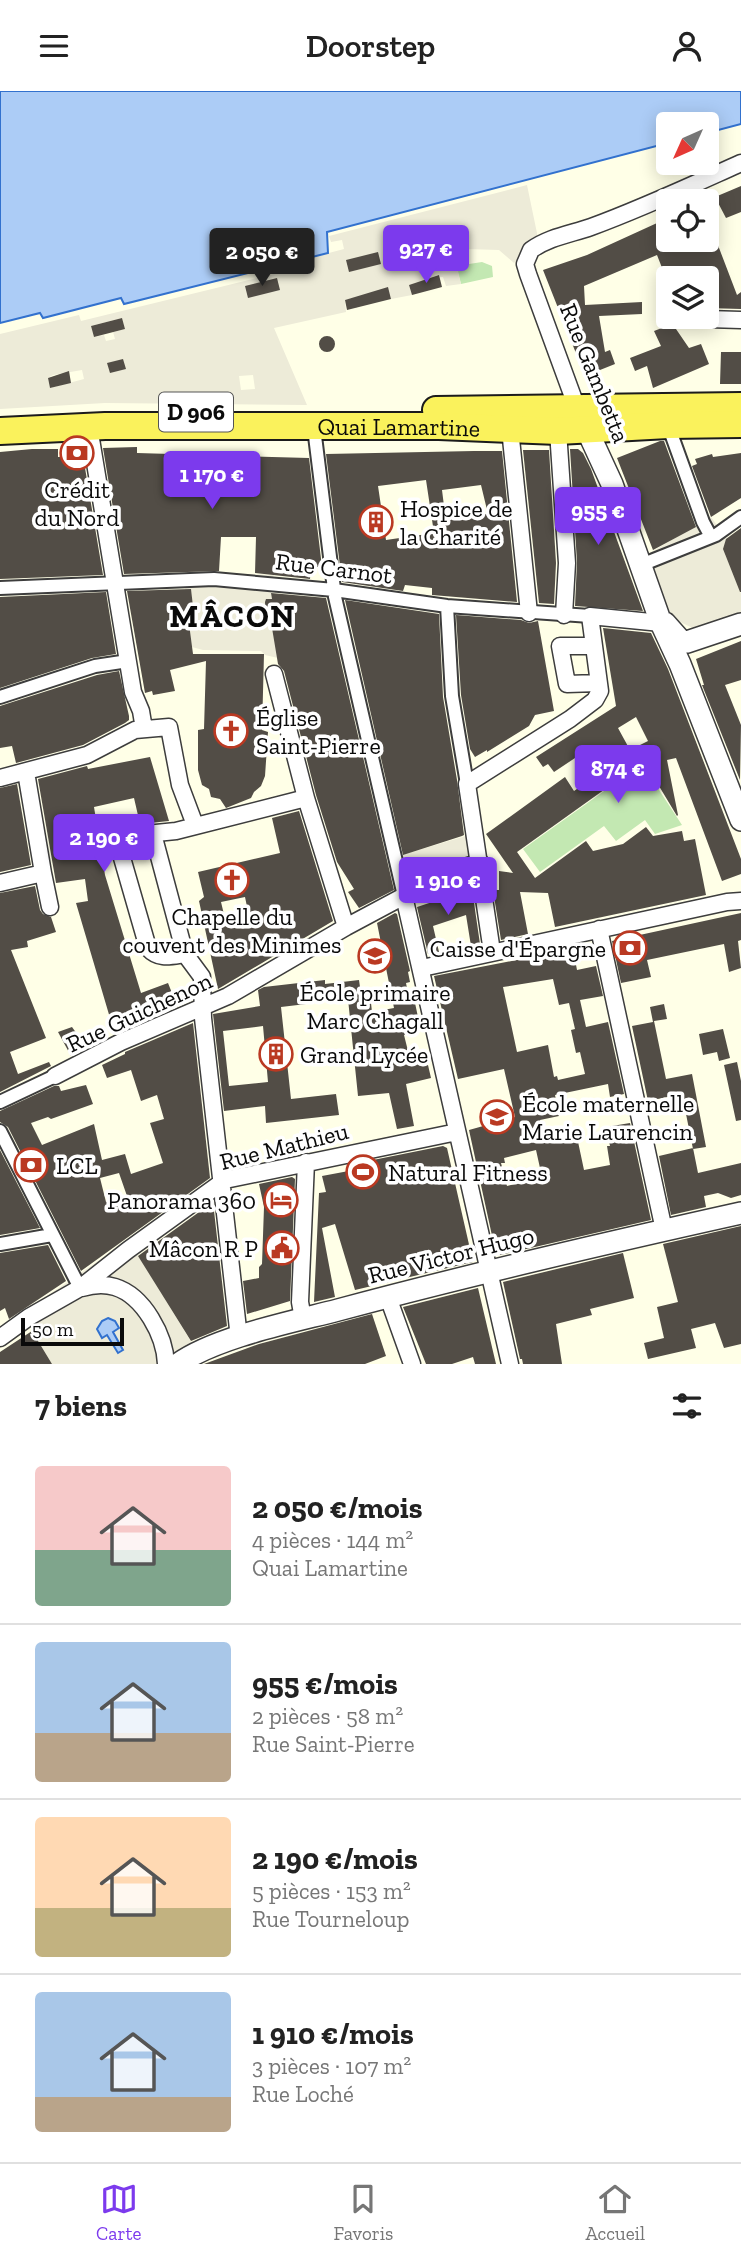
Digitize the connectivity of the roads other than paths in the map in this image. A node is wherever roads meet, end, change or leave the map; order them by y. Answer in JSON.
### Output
{"nodes":[{"id":1,"x":741,"y":163,"type":"edge"},
{"id":2,"x":719,"y":319,"type":"edge"},
{"id":3,"x":741,"y":320,"type":"edge"},
{"id":4,"x":740,"y":412,"type":"edge"},
{"id":5,"x":573,"y":415,"type":"junction"},
{"id":6,"x":0,"y":416,"type":"edge"},
{"id":7,"x":668,"y":425,"type":"junction"},
{"id":8,"x":439,"y":426,"type":"junction"},
{"id":9,"x":89,"y":427,"type":"junction"},
{"id":10,"x":314,"y":428,"type":"junction"},
{"id":11,"x":510,"y":429,"type":"junction"},
{"id":12,"x":0,"y":431,"type":"edge"},
{"id":13,"x":741,"y":517,"type":"edge"},
{"id":14,"x":716,"y":534,"type":"junction"},
{"id":15,"x":641,"y":565,"type":"junction"},
{"id":16,"x":115,"y":583,"type":"junction"},
{"id":17,"x":0,"y":588,"type":"edge"},
{"id":18,"x":334,"y":590,"type":"junction"},
{"id":19,"x":447,"y":606,"type":"junction"},
{"id":20,"x":529,"y":613,"type":"junction"},
{"id":21,"x":564,"y":615,"type":"junction"},
{"id":22,"x":590,"y":616,"type":"junction"},
{"id":23,"x":660,"y":619,"type":"junction"},
{"id":24,"x":741,"y":624,"type":"edge"},
{"id":25,"x":698,"y":640,"type":"junction"},
{"id":26,"x":593,"y":646,"type":"junction"},
{"id":27,"x":128,"y":661,"type":"junction"},
{"id":28,"x":680,"y":664,"type":"junction"},
{"id":29,"x":274,"y":674,"type":"dead end"},
{"id":30,"x":598,"y":683,"type":"junction"},
{"id":31,"x":0,"y":697,"type":"edge"},
{"id":32,"x":144,"y":729,"type":"junction"},
{"id":33,"x":26,"y":772,"type":"junction"},
{"id":34,"x":0,"y":778,"type":"edge"},
{"id":35,"x":467,"y":784,"type":"junction"},
{"id":36,"x":306,"y":798,"type":"junction"},
{"id":37,"x":741,"y":820,"type":"edge"},
{"id":38,"x":195,"y":825,"type":"junction"},
{"id":39,"x":153,"y":834,"type":"junction"},
{"id":40,"x":479,"y":862,"type":"junction"},
{"id":41,"x":43,"y":873,"type":"junction"},
{"id":42,"x":0,"y":883,"type":"edge"},
{"id":43,"x":404,"y":896,"type":"junction"},
{"id":44,"x":741,"y":901,"type":"edge"},
{"id":45,"x":50,"y":907,"type":"dead end"},
{"id":46,"x":346,"y":927,"type":"junction"},
{"id":47,"x":599,"y":929,"type":"junction"},
{"id":48,"x":492,"y":952,"type":"junction"},
{"id":49,"x":185,"y":954,"type":"junction"},
{"id":50,"x":422,"y":968,"type":"junction"},
{"id":51,"x":203,"y":1007,"type":"junction"},
{"id":52,"x":55,"y":1076,"type":"joint"},
{"id":53,"x":0,"y":1103,"type":"edge"},
{"id":54,"x":0,"y":1131,"type":"edge"},
{"id":55,"x":457,"y":1132,"type":"junction"},
{"id":56,"x":306,"y":1162,"type":"junction"},
{"id":57,"x":220,"y":1182,"type":"junction"},
{"id":58,"x":741,"y":1213,"type":"edge"},
{"id":59,"x":664,"y":1230,"type":"junction"},
{"id":60,"x":52,"y":1235,"type":"junction"},
{"id":61,"x":0,"y":1244,"type":"edge"},
{"id":62,"x":490,"y":1272,"type":"junction"},
{"id":63,"x":80,"y":1288,"type":"junction"},
{"id":64,"x":388,"y":1297,"type":"junction"},
{"id":65,"x":57,"y":1312,"type":"dead end"},
{"id":66,"x":303,"y":1319,"type":"junction"},
{"id":67,"x":0,"y":1338,"type":"edge"},
{"id":68,"x":239,"y":1338,"type":"junction"},
{"id":69,"x":166,"y":1364,"type":"edge"},
{"id":70,"x":178,"y":1364,"type":"edge"},
{"id":71,"x":412,"y":1364,"type":"edge"},
{"id":72,"x":510,"y":1364,"type":"edge"}],
"edges":[{"from":1,"to":5,"type":"street","name":"Rue Gambetta"},
{"from":2,"to":3,"type":"street"},
{"from":4,"to":5,"type":"main road","number":"D 906"},
{"from":4,"to":7,"type":"main road","number":"D 906"},
{"from":5,"to":6,"type":"main road","name":"Quai Lamartine","number":"D 906"},
{"from":5,"to":7,"type":"main road","number":"D 906"},
{"from":5,"to":8,"type":"street"},
{"from":5,"to":11,"type":"main road","name":"Quai Lamartine","number":"D 906"},
{"from":5,"to":15,"type":"street","name":"Rue Gambetta"},
{"from":5,"to":21,"type":"street"},
{"from":7,"to":14,"type":"street"},
{"from":8,"to":10,"type":"main road","name":"Quai Lamartine","number":"D 906"},
{"from":8,"to":11,"type":"main road","name":"Quai Lamartine","number":"D 906"},
{"from":9,"to":10,"type":"main road","name":"Quai Lamartine","number":"D 906"},
{"from":9,"to":12,"type":"main road","name":"Quai Lamartine","number":"D 906"},
{"from":9,"to":16,"type":"street"},
{"from":10,"to":18,"type":"street"},
{"from":11,"to":20,"type":"street"},
{"from":13,"to":14,"type":"street"},
{"from":14,"to":15,"type":"street"},
{"from":15,"to":23,"type":"street","name":"Rue Gambetta"},
{"from":16,"to":17,"type":"street","name":"Rue Carnot"},
{"from":16,"to":18,"type":"street","name":"Rue Carnot"},
{"from":16,"to":27,"type":"street"},
{"from":18,"to":19,"type":"street","name":"Rue Carnot"},
{"from":18,"to":43,"type":"street"},
{"from":19,"to":20,"type":"street","name":"Rue Carnot"},
{"from":19,"to":35,"type":"street"},
{"from":20,"to":21,"type":"street","name":"Rue Carnot"},
{"from":21,"to":22,"type":"street","name":"Rue Carnot"},
{"from":22,"to":23,"type":"street","name":"Rue Carnot"},
{"from":22,"to":26,"type":"street"},
{"from":23,"to":25,"type":"street"},
{"from":23,"to":28,"type":"street","name":"Rue Gambetta"},
{"from":24,"to":25,"type":"street"},
{"from":25,"to":28,"type":"street"},
{"from":26,"to":30,"type":"street"},
{"from":26,"to":30,"type":"street"},
{"from":27,"to":31,"type":"street"},
{"from":27,"to":32,"type":"street"},
{"from":28,"to":37,"type":"street","name":"Rue Gambetta"},
{"from":29,"to":36,"type":"street"},
{"from":30,"to":35,"type":"street"},
{"from":32,"to":33,"type":"street"},
{"from":32,"to":38,"type":"street"},
{"from":33,"to":34,"type":"street"},
{"from":33,"to":41,"type":"street"},
{"from":35,"to":40,"type":"street"},
{"from":36,"to":38,"type":"street"},
{"from":36,"to":46,"type":"street"},
{"from":38,"to":39,"type":"street"},
{"from":39,"to":49,"type":"street"},
{"from":39,"to":49,"type":"street"},
{"from":40,"to":43,"type":"street","name":"Rue Guichenon"},
{"from":40,"to":48,"type":"street"},
{"from":41,"to":42,"type":"street"},
{"from":41,"to":45,"type":"street"},
{"from":43,"to":46,"type":"street","name":"Rue Guichenon"},
{"from":43,"to":50,"type":"street"},
{"from":44,"to":47,"type":"street"},
{"from":46,"to":51,"type":"street","name":"Rue Guichenon"},
{"from":47,"to":48,"type":"street"},
{"from":47,"to":59,"type":"street"},
{"from":48,"to":50,"type":"street"},
{"from":49,"to":51,"type":"street"},
{"from":50,"to":55,"type":"street"},
{"from":51,"to":52,"type":"street","name":"Rue Guichenon"},
{"from":51,"to":57,"type":"street"},
{"from":52,"to":53,"type":"street","name":"Rue Guichenon"},
{"from":54,"to":60,"type":"street"},
{"from":55,"to":56,"type":"street","name":"Rue Mathieu"},
{"from":55,"to":62,"type":"street"},
{"from":56,"to":57,"type":"street","name":"Rue Mathieu"},
{"from":56,"to":66,"type":"street"},
{"from":57,"to":63,"type":"street","name":"Rue Mathieu"},
{"from":57,"to":68,"type":"street"},
{"from":58,"to":59,"type":"street","name":"Rue Victor Hugo"},
{"from":59,"to":62,"type":"street","name":"Rue Victor Hugo"},
{"from":60,"to":61,"type":"street"},
{"from":60,"to":63,"type":"street"},
{"from":62,"to":64,"type":"street","name":"Rue Victor Hugo"},
{"from":62,"to":72,"type":"street"},
{"from":63,"to":65,"type":"street"},
{"from":63,"to":67,"type":"street","name":"Rue Mathieu"},
{"from":63,"to":69,"type":"street"},
{"from":64,"to":66,"type":"street","name":"Rue Victor Hugo"},
{"from":64,"to":71,"type":"street"},
{"from":66,"to":68,"type":"street","name":"Rue Victor Hugo"},
{"from":68,"to":70,"type":"street","name":"Rue Victor Hugo"}]}
